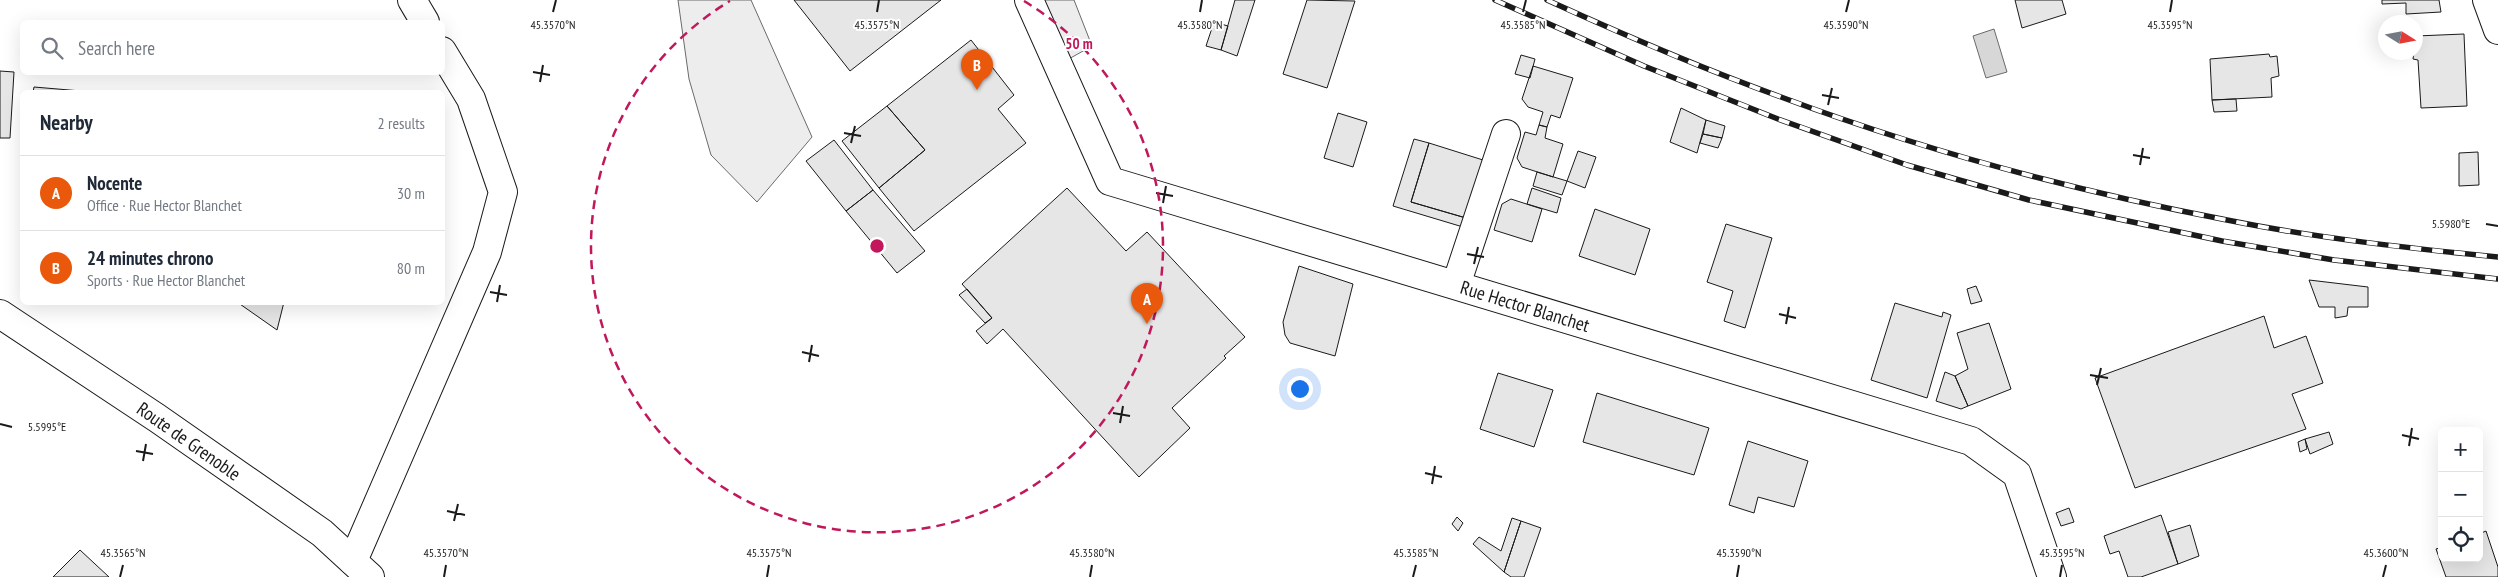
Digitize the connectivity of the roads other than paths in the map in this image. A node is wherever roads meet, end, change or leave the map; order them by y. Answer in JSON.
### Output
{"nodes":[{"id":1,"x":412,"y":0,"type":"edge"},
{"id":2,"x":1029,"y":0,"type":"edge"},
{"id":3,"x":2487,"y":0,"type":"edge"},
{"id":4,"x":425,"y":20,"type":"edge"},
{"id":5,"x":2498,"y":30,"type":"edge"},
{"id":6,"x":445,"y":56,"type":"edge"},
{"id":7,"x":1506,"y":134,"type":"dead end"},
{"id":8,"x":1456,"y":285,"type":"junction"},
{"id":9,"x":0,"y":314,"type":"edge"},
{"id":10,"x":361,"y":569,"type":"edge"},
{"id":11,"x":2052,"y":577,"type":"edge"}],
"edges":[{"from":1,"to":4,"type":"street"},
{"from":2,"to":8,"type":"street","name":"Rue Hector Blanchet"},
{"from":3,"to":5,"type":"street"},
{"from":6,"to":10,"type":"street"},
{"from":7,"to":8,"type":"street"},
{"from":8,"to":11,"type":"street","name":"Rue Hector Blanchet"},
{"from":9,"to":10,"type":"street","name":"Route de Grenoble"}]}
